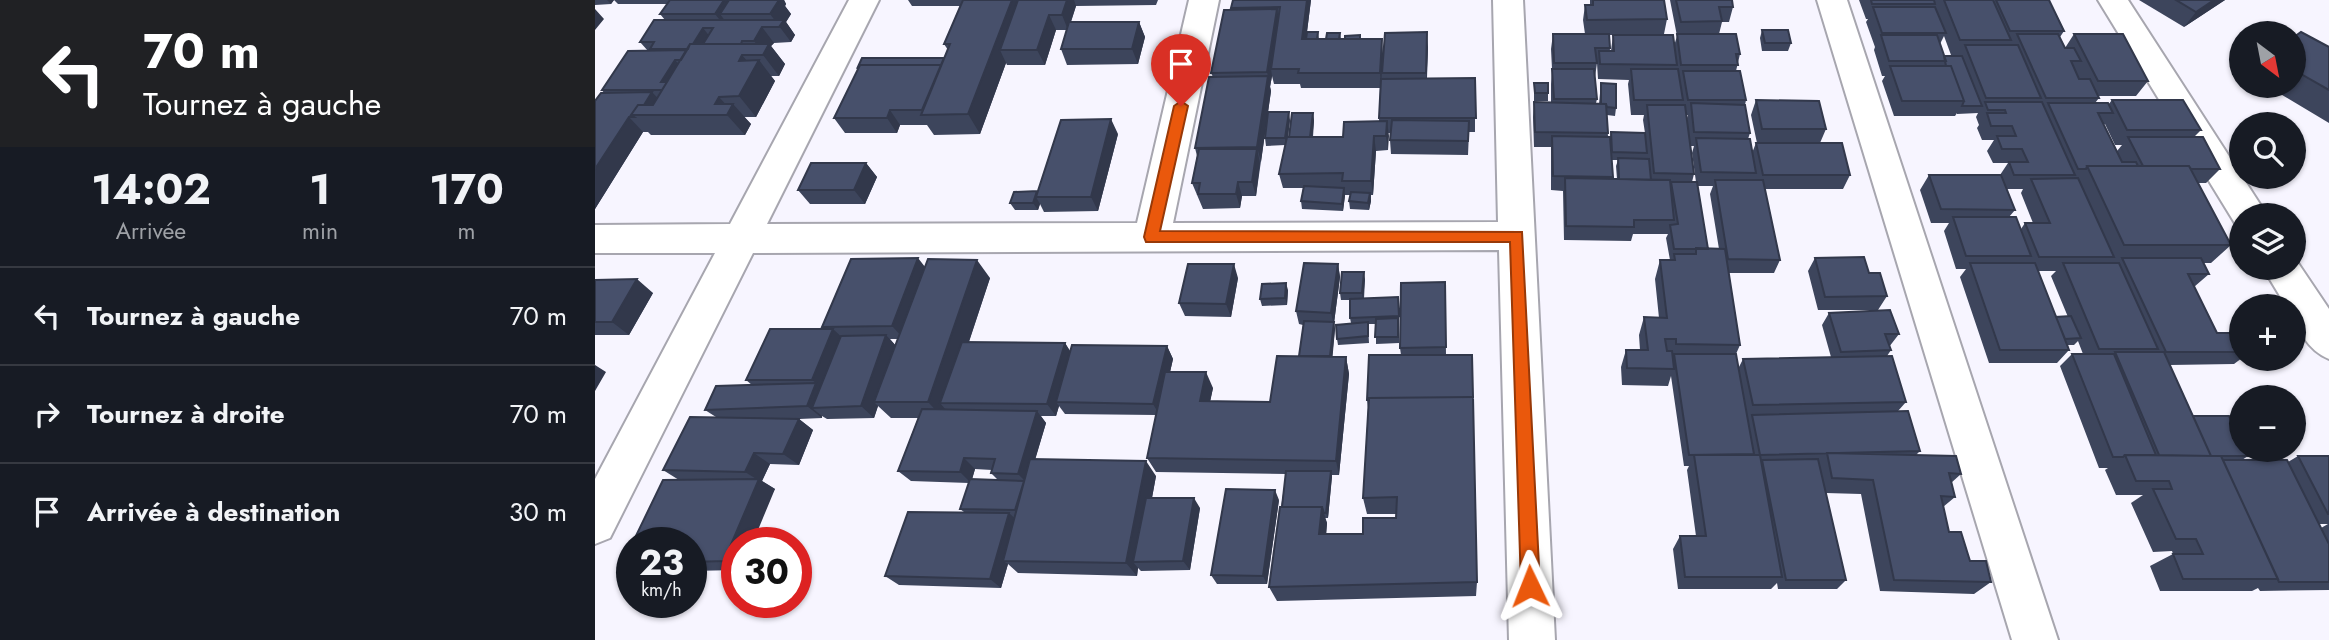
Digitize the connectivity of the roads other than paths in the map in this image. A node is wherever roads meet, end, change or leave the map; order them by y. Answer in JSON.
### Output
{"nodes":[{"id":1,"x":864,"y":0,"type":"edge"},
{"id":2,"x":1205,"y":0,"type":"edge"},
{"id":3,"x":1508,"y":0,"type":"edge"},
{"id":4,"x":1832,"y":0,"type":"edge"},
{"id":5,"x":2113,"y":0,"type":"edge"},
{"id":6,"x":2241,"y":203,"type":"edge"},
{"id":7,"x":1517,"y":236,"type":"junction"},
{"id":8,"x":1151,"y":237,"type":"junction"},
{"id":9,"x":595,"y":239,"type":"edge"},
{"id":10,"x":741,"y":239,"type":"junction"},
{"id":11,"x":2290,"y":280,"type":"edge"},
{"id":12,"x":2329,"y":342,"type":"edge"},
{"id":13,"x":595,"y":523,"type":"edge"},
{"id":14,"x":1532,"y":640,"type":"edge"},
{"id":15,"x":2035,"y":640,"type":"edge"}],
"edges":[{"from":1,"to":10,"type":"street"},
{"from":2,"to":8,"type":"street"},
{"from":3,"to":7,"type":"street"},
{"from":4,"to":15,"type":"street"},
{"from":5,"to":6,"type":"street"},
{"from":7,"to":8,"type":"street"},
{"from":7,"to":14,"type":"street"},
{"from":8,"to":10,"type":"street"},
{"from":9,"to":10,"type":"street"},
{"from":10,"to":13,"type":"street"},
{"from":11,"to":12,"type":"street"}]}
